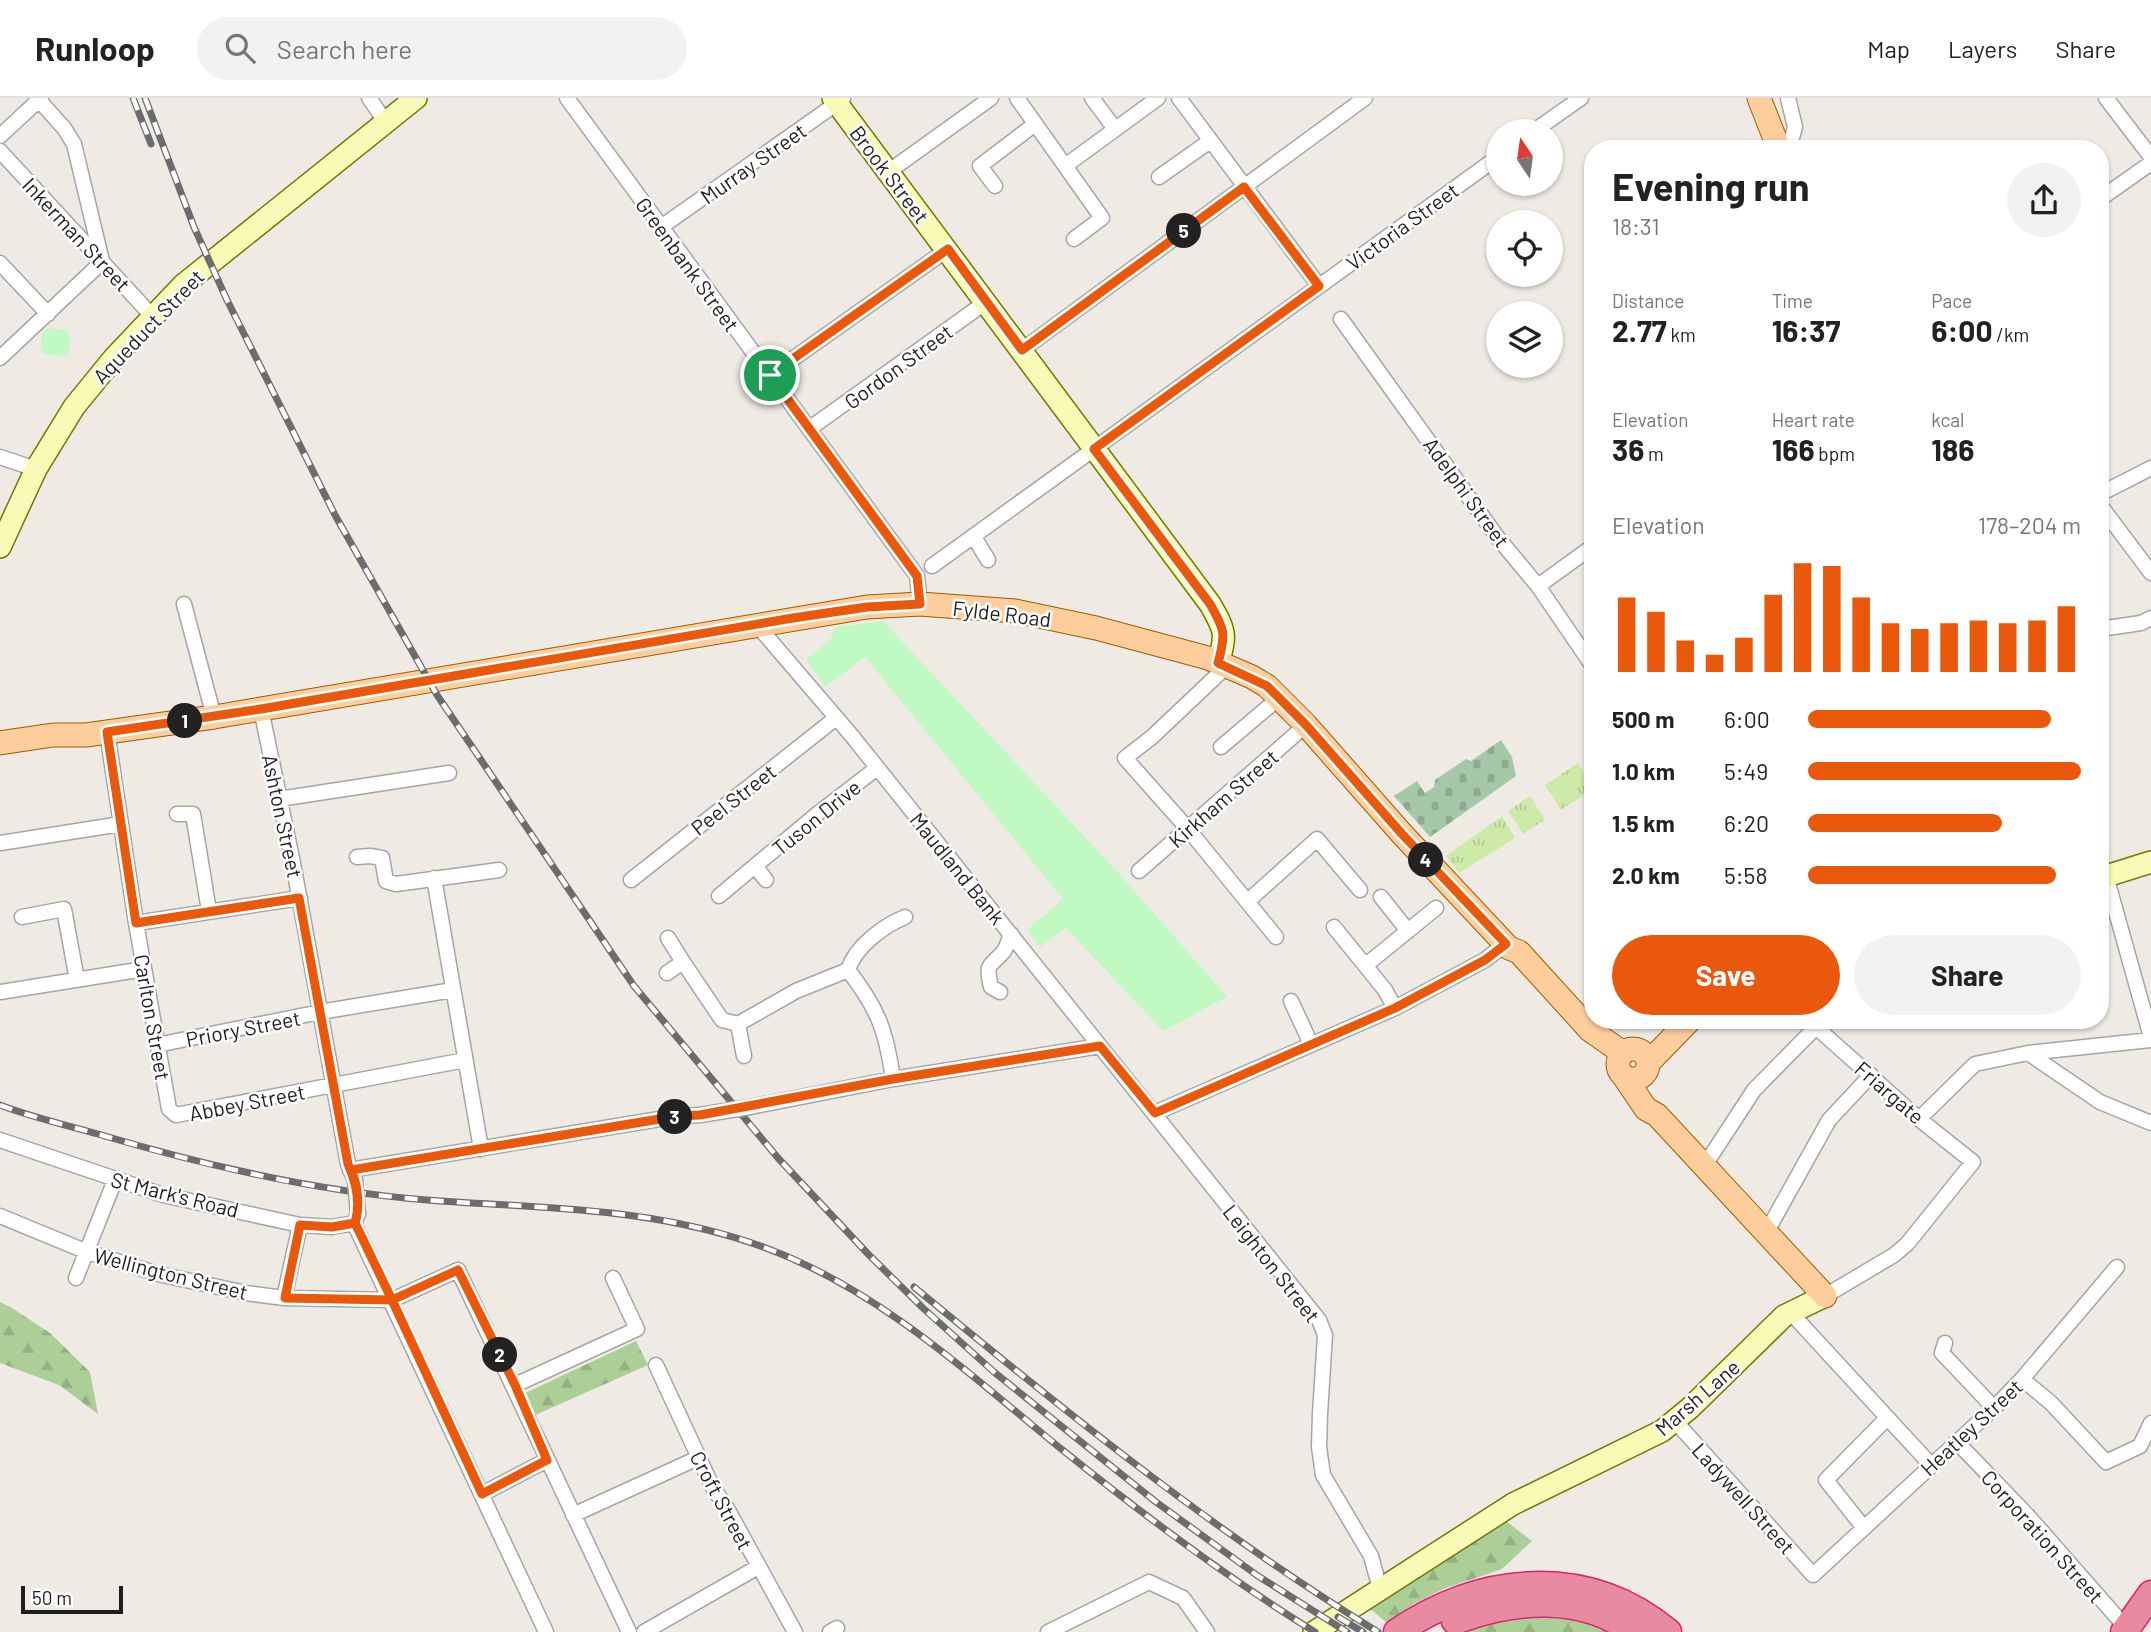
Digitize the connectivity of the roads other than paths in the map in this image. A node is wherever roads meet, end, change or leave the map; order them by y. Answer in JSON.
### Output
{"nodes":[{"id":1,"x":369,"y":98,"type":"edge"},
{"id":2,"x":416,"y":98,"type":"edge"},
{"id":3,"x":566,"y":98,"type":"edge"},
{"id":4,"x":991,"y":98,"type":"edge"},
{"id":5,"x":1017,"y":98,"type":"edge"},
{"id":6,"x":1092,"y":98,"type":"edge"},
{"id":7,"x":1158,"y":98,"type":"edge"},
{"id":8,"x":1179,"y":98,"type":"edge"},
{"id":9,"x":1365,"y":98,"type":"edge"},
{"id":10,"x":1581,"y":98,"type":"edge"},
{"id":11,"x":1759,"y":98,"type":"edge"},
{"id":12,"x":1788,"y":98,"type":"edge"},
{"id":13,"x":2106,"y":98,"type":"edge"},
{"id":14,"x":39,"y":99,"type":"edge"},
{"id":15,"x":838,"y":100,"type":"edge"},
{"id":16,"x":1551,"y":119,"type":"edge"},
{"id":17,"x":385,"y":121,"type":"junction"},
{"id":18,"x":1035,"y":124,"type":"junction"},
{"id":19,"x":1115,"y":129,"type":"junction"},
{"id":20,"x":0,"y":136,"type":"edge"},
{"id":21,"x":1776,"y":140,"type":"edge"},
{"id":22,"x":1789,"y":140,"type":"edge"},
{"id":23,"x":1210,"y":141,"type":"junction"},
{"id":24,"x":0,"y":151,"type":"edge"},
{"id":25,"x":2151,"y":157,"type":"edge"},
{"id":26,"x":2151,"y":163,"type":"edge"},
{"id":27,"x":1065,"y":166,"type":"junction"},
{"id":28,"x":1486,"y":166,"type":"edge"},
{"id":29,"x":887,"y":172,"type":"junction"},
{"id":30,"x":1159,"y":177,"type":"dead end"},
{"id":31,"x":995,"y":186,"type":"dead end"},
{"id":32,"x":1244,"y":187,"type":"junction"},
{"id":33,"x":2109,"y":193,"type":"edge"},
{"id":34,"x":661,"y":227,"type":"junction"},
{"id":35,"x":1074,"y":239,"type":"dead end"},
{"id":36,"x":948,"y":249,"type":"junction"},
{"id":37,"x":102,"y":262,"type":"junction"},
{"id":38,"x":0,"y":263,"type":"edge"},
{"id":39,"x":1319,"y":286,"type":"junction"},
{"id":40,"x":986,"y":302,"type":"junction"},
{"id":41,"x":48,"y":314,"type":"junction"},
{"id":42,"x":153,"y":317,"type":"junction"},
{"id":43,"x":1342,"y":319,"type":"dead end"},
{"id":44,"x":1022,"y":350,"type":"junction"},
{"id":45,"x":0,"y":358,"type":"edge"},
{"id":46,"x":770,"y":375,"type":"junction"},
{"id":47,"x":809,"y":429,"type":"junction"},
{"id":48,"x":1094,"y":449,"type":"junction"},
{"id":49,"x":0,"y":457,"type":"edge"},
{"id":50,"x":2151,"y":468,"type":"edge"},
{"id":51,"x":36,"y":469,"type":"junction"},
{"id":52,"x":2109,"y":489,"type":"edge"},
{"id":53,"x":2109,"y":517,"type":"edge"},
{"id":54,"x":974,"y":537,"type":"junction"},
{"id":55,"x":0,"y":547,"type":"edge"},
{"id":56,"x":1584,"y":553,"type":"edge"},
{"id":57,"x":989,"y":561,"type":"dead end"},
{"id":58,"x":932,"y":566,"type":"dead end"},
{"id":59,"x":2151,"y":573,"type":"edge"},
{"id":60,"x":1538,"y":586,"type":"junction"},
{"id":61,"x":184,"y":604,"type":"dead end"},
{"id":62,"x":920,"y":604,"type":"junction"},
{"id":63,"x":2151,"y":618,"type":"edge"},
{"id":64,"x":757,"y":625,"type":"junction"},
{"id":65,"x":2109,"y":628,"type":"edge"},
{"id":66,"x":1584,"y":654,"type":"edge"},
{"id":67,"x":1223,"y":664,"type":"junction"},
{"id":68,"x":1279,"y":698,"type":"junction"},
{"id":69,"x":261,"y":709,"type":"junction"},
{"id":70,"x":214,"y":717,"type":"junction"},
{"id":71,"x":836,"y":718,"type":"junction"},
{"id":72,"x":1306,"y":725,"type":"junction"},
{"id":73,"x":97,"y":734,"type":"junction"},
{"id":74,"x":0,"y":743,"type":"edge"},
{"id":75,"x":1221,"y":747,"type":"dead end"},
{"id":76,"x":0,"y":756,"type":"edge"},
{"id":77,"x":877,"y":768,"type":"junction"},
{"id":78,"x":449,"y":773,"type":"dead end"},
{"id":79,"x":279,"y":799,"type":"junction"},
{"id":80,"x":177,"y":814,"type":"dead end"},
{"id":81,"x":121,"y":824,"type":"junction"},
{"id":82,"x":1188,"y":830,"type":"junction"},
{"id":83,"x":0,"y":843,"type":"edge"},
{"id":84,"x":356,"y":857,"type":"dead end"},
{"id":85,"x":2151,"y":862,"type":"edge"},
{"id":86,"x":755,"y":866,"type":"junction"},
{"id":87,"x":499,"y":870,"type":"dead end"},
{"id":88,"x":1139,"y":871,"type":"dead end"},
{"id":89,"x":2109,"y":871,"type":"edge"},
{"id":90,"x":434,"y":878,"type":"junction"},
{"id":91,"x":631,"y":880,"type":"dead end"},
{"id":92,"x":766,"y":880,"type":"dead end"},
{"id":93,"x":1360,"y":890,"type":"dead end"},
{"id":94,"x":719,"y":896,"type":"dead end"},
{"id":95,"x":1381,"y":897,"type":"dead end"},
{"id":96,"x":2109,"y":897,"type":"edge"},
{"id":97,"x":299,"y":898,"type":"junction"},
{"id":98,"x":1248,"y":901,"type":"junction"},
{"id":99,"x":1436,"y":908,"type":"dead end"},
{"id":100,"x":209,"y":912,"type":"junction"},
{"id":101,"x":895,"y":916,"type":"dead end"},
{"id":102,"x":22,"y":917,"type":"dead end"},
{"id":103,"x":136,"y":923,"type":"junction"},
{"id":104,"x":1334,"y":927,"type":"dead end"},
{"id":105,"x":1408,"y":931,"type":"junction"},
{"id":106,"x":1011,"y":933,"type":"junction"},
{"id":107,"x":1276,"y":937,"type":"dead end"},
{"id":108,"x":668,"y":938,"type":"dead end"},
{"id":109,"x":1511,"y":950,"type":"junction"},
{"id":110,"x":683,"y":962,"type":"junction"},
{"id":111,"x":1366,"y":965,"type":"junction"},
{"id":112,"x":144,"y":969,"type":"junction"},
{"id":113,"x":848,"y":970,"type":"junction"},
{"id":114,"x":667,"y":973,"type":"dead end"},
{"id":115,"x":77,"y":980,"type":"junction"},
{"id":116,"x":453,"y":990,"type":"junction"},
{"id":117,"x":0,"y":992,"type":"edge"},
{"id":118,"x":1000,"y":992,"type":"dead end"},
{"id":119,"x":1291,"y":1001,"type":"dead end"},
{"id":120,"x":1395,"y":1008,"type":"junction"},
{"id":121,"x":320,"y":1012,"type":"junction"},
{"id":122,"x":738,"y":1024,"type":"junction"},
{"id":123,"x":1663,"y":1029,"type":"edge"},
{"id":124,"x":1679,"y":1029,"type":"edge"},
{"id":125,"x":1807,"y":1029,"type":"edge"},
{"id":126,"x":1817,"y":1029,"type":"edge"},
{"id":127,"x":2151,"y":1039,"type":"edge"},
{"id":128,"x":1311,"y":1044,"type":"junction"},
{"id":129,"x":157,"y":1045,"type":"junction"},
{"id":130,"x":1100,"y":1046,"type":"junction"},
{"id":131,"x":2028,"y":1053,"type":"junction"},
{"id":132,"x":744,"y":1056,"type":"dead end"},
{"id":133,"x":465,"y":1060,"type":"junction"},
{"id":134,"x":1633,"y":1065,"type":"junction"},
{"id":135,"x":1871,"y":1075,"type":"junction"},
{"id":136,"x":893,"y":1079,"type":"junction"},
{"id":137,"x":335,"y":1085,"type":"junction"},
{"id":138,"x":167,"y":1095,"type":"joint"},
{"id":139,"x":1155,"y":1114,"type":"junction"},
{"id":140,"x":1919,"y":1118,"type":"junction"},
{"id":141,"x":2151,"y":1123,"type":"edge"},
{"id":142,"x":0,"y":1140,"type":"edge"},
{"id":143,"x":481,"y":1149,"type":"junction"},
{"id":144,"x":1973,"y":1162,"type":"joint"},
{"id":145,"x":1705,"y":1165,"type":"junction"},
{"id":146,"x":353,"y":1175,"type":"junction"},
{"id":147,"x":115,"y":1180,"type":"junction"},
{"id":148,"x":0,"y":1216,"type":"edge"},
{"id":149,"x":356,"y":1218,"type":"junction"},
{"id":150,"x":300,"y":1225,"type":"junction"},
{"id":151,"x":1766,"y":1233,"type":"junction"},
{"id":152,"x":85,"y":1251,"type":"junction"},
{"id":153,"x":2117,"y":1267,"type":"dead end"},
{"id":154,"x":76,"y":1278,"type":"dead end"},
{"id":155,"x":613,"y":1278,"type":"dead end"},
{"id":156,"x":1825,"y":1297,"type":"junction"},
{"id":157,"x":285,"y":1298,"type":"junction"},
{"id":158,"x":392,"y":1300,"type":"junction"},
{"id":159,"x":1791,"y":1313,"type":"junction"},
{"id":160,"x":1945,"y":1343,"type":"dead end"},
{"id":161,"x":656,"y":1365,"type":"dead end"},
{"id":162,"x":2022,"y":1379,"type":"junction"},
{"id":163,"x":515,"y":1385,"type":"junction"},
{"id":164,"x":1994,"y":1408,"type":"junction"},
{"id":165,"x":1887,"y":1418,"type":"junction"},
{"id":166,"x":1675,"y":1421,"type":"junction"},
{"id":167,"x":2151,"y":1423,"type":"edge"},
{"id":168,"x":1955,"y":1441,"type":"junction"},
{"id":169,"x":698,"y":1458,"type":"junction"},
{"id":170,"x":547,"y":1460,"type":"junction"},
{"id":171,"x":1931,"y":1465,"type":"junction"},
{"id":172,"x":482,"y":1494,"type":"junction"},
{"id":173,"x":573,"y":1515,"type":"junction"},
{"id":174,"x":1864,"y":1528,"type":"junction"},
{"id":175,"x":758,"y":1567,"type":"junction"},
{"id":176,"x":1813,"y":1575,"type":"joint"},
{"id":177,"x":1380,"y":1589,"type":"junction"},
{"id":178,"x":2151,"y":1594,"type":"edge"},
{"id":179,"x":2127,"y":1631,"type":"edge"},
{"id":180,"x":546,"y":1632,"type":"edge"},
{"id":181,"x":629,"y":1632,"type":"edge"},
{"id":182,"x":644,"y":1632,"type":"edge"},
{"id":183,"x":795,"y":1632,"type":"edge"},
{"id":184,"x":1048,"y":1632,"type":"edge"},
{"id":185,"x":1208,"y":1632,"type":"edge"},
{"id":186,"x":1314,"y":1632,"type":"edge"},
{"id":187,"x":1397,"y":1632,"type":"edge"},
{"id":188,"x":1434,"y":1632,"type":"edge"},
{"id":189,"x":1634,"y":1632,"type":"edge"},
{"id":190,"x":1668,"y":1632,"type":"edge"}],
"edges":[{"from":1,"to":17,"type":"street"},
{"from":2,"to":17,"type":"street","name":"Aqueduct Street"},
{"from":3,"to":34,"type":"street","name":"Greenbank Street"},
{"from":4,"to":29,"type":"street"},
{"from":5,"to":18,"type":"street"},
{"from":6,"to":19,"type":"street"},
{"from":7,"to":19,"type":"street"},
{"from":8,"to":23,"type":"street"},
{"from":9,"to":32,"type":"street"},
{"from":10,"to":16,"type":"street"},
{"from":11,"to":21,"type":"main road"},
{"from":12,"to":22,"type":"street"},
{"from":13,"to":25,"type":"street"},
{"from":14,"to":20,"type":"street"},
{"from":14,"to":37,"type":"street"},
{"from":15,"to":29,"type":"street","name":"Brook Street"},
{"from":15,"to":34,"type":"street","name":"Murray Street"},
{"from":17,"to":42,"type":"street","name":"Aqueduct Street"},
{"from":18,"to":27,"type":"street"},
{"from":18,"to":31,"type":"street"},
{"from":19,"to":27,"type":"street"},
{"from":23,"to":30,"type":"street"},
{"from":23,"to":32,"type":"street"},
{"from":24,"to":37,"type":"street","name":"Inkerman Street"},
{"from":26,"to":33,"type":"street"},
{"from":27,"to":35,"type":"street"},
{"from":28,"to":39,"type":"street","name":"Victoria Street"},
{"from":29,"to":36,"type":"street","name":"Brook Street"},
{"from":32,"to":39,"type":"street"},
{"from":32,"to":44,"type":"street"},
{"from":34,"to":46,"type":"street","name":"Greenbank Street"},
{"from":36,"to":40,"type":"street","name":"Brook Street"},
{"from":36,"to":46,"type":"street"},
{"from":37,"to":41,"type":"street"},
{"from":37,"to":42,"type":"street","name":"Inkerman Street"},
{"from":38,"to":41,"type":"street"},
{"from":39,"to":48,"type":"street","name":"Victoria Street"},
{"from":40,"to":44,"type":"street","name":"Brook Street"},
{"from":40,"to":47,"type":"street","name":"Gordon Street"},
{"from":41,"to":45,"type":"street"},
{"from":42,"to":51,"type":"street","name":"Aqueduct Street"},
{"from":43,"to":60,"type":"street","name":"Adelphi Street"},
{"from":44,"to":48,"type":"street","name":"Brook Street"},
{"from":46,"to":47,"type":"street","name":"Greenbank Street"},
{"from":47,"to":62,"type":"street","name":"Greenbank Street"},
{"from":48,"to":54,"type":"street","name":"Victoria Street"},
{"from":48,"to":67,"type":"street","name":"Brook Street"},
{"from":49,"to":51,"type":"street"},
{"from":50,"to":52,"type":"street"},
{"from":51,"to":55,"type":"street","name":"Aqueduct Street"},
{"from":53,"to":59,"type":"street"},
{"from":54,"to":57,"type":"street"},
{"from":54,"to":58,"type":"street","name":"Victoria Street"},
{"from":56,"to":60,"type":"street"},
{"from":60,"to":66,"type":"street","name":"Adelphi Street"},
{"from":61,"to":70,"type":"street"},
{"from":62,"to":64,"type":"main road","name":"Fylde Road"},
{"from":62,"to":67,"type":"main road","name":"Fylde Road"},
{"from":63,"to":65,"type":"street"},
{"from":64,"to":69,"type":"main road","name":"Fylde Road"},
{"from":64,"to":71,"type":"street","name":"Maudland Bank"},
{"from":67,"to":68,"type":"main road","name":"Fylde Road"},
{"from":67,"to":82,"type":"street"},
{"from":68,"to":72,"type":"main road","name":"Fylde Road"},
{"from":68,"to":75,"type":"street"},
{"from":69,"to":70,"type":"main road","name":"Fylde Road"},
{"from":69,"to":79,"type":"street","name":"Ashton Street"},
{"from":70,"to":73,"type":"main road","name":"Fylde Road"},
{"from":71,"to":77,"type":"street","name":"Maudland Bank"},
{"from":71,"to":91,"type":"street","name":"Peel Street"},
{"from":72,"to":82,"type":"street","name":"Kirkham Street"},
{"from":72,"to":109,"type":"main road","name":"Fylde Road"},
{"from":73,"to":74,"type":"main road","name":"Fylde Road"},
{"from":73,"to":76,"type":"main road","name":"Fylde Road"},
{"from":73,"to":81,"type":"street","name":"Carlton Street"},
{"from":77,"to":86,"type":"street","name":"Tuson Drive"},
{"from":77,"to":106,"type":"street","name":"Maudland Bank"},
{"from":78,"to":79,"type":"street"},
{"from":79,"to":97,"type":"street","name":"Ashton Street"},
{"from":80,"to":100,"type":"street"},
{"from":81,"to":83,"type":"street"},
{"from":81,"to":103,"type":"street","name":"Carlton Street"},
{"from":82,"to":88,"type":"street","name":"Kirkham Street"},
{"from":82,"to":98,"type":"street"},
{"from":84,"to":90,"type":"street"},
{"from":85,"to":89,"type":"street"},
{"from":86,"to":92,"type":"street","name":"Tuson Drive"},
{"from":86,"to":94,"type":"street","name":"Tuson Drive"},
{"from":87,"to":90,"type":"street"},
{"from":90,"to":116,"type":"street"},
{"from":93,"to":98,"type":"street"},
{"from":95,"to":105,"type":"street"},
{"from":96,"to":127,"type":"street"},
{"from":97,"to":100,"type":"street"},
{"from":97,"to":121,"type":"street","name":"Ashton Street"},
{"from":98,"to":107,"type":"street"},
{"from":99,"to":105,"type":"street"},
{"from":100,"to":103,"type":"street"},
{"from":101,"to":113,"type":"street"},
{"from":102,"to":115,"type":"street"},
{"from":103,"to":112,"type":"street","name":"Carlton Street"},
{"from":104,"to":111,"type":"street"},
{"from":105,"to":111,"type":"street"},
{"from":106,"to":118,"type":"street"},
{"from":106,"to":130,"type":"street","name":"Maudland Bank"},
{"from":108,"to":110,"type":"street"},
{"from":109,"to":120,"type":"street"},
{"from":109,"to":134,"type":"main road"},
{"from":110,"to":114,"type":"street"},
{"from":110,"to":122,"type":"street"},
{"from":111,"to":120,"type":"street"},
{"from":112,"to":115,"type":"street"},
{"from":112,"to":129,"type":"street","name":"Carlton Street"},
{"from":113,"to":122,"type":"street"},
{"from":113,"to":136,"type":"street"},
{"from":115,"to":117,"type":"street"},
{"from":116,"to":121,"type":"street","name":"Priory Street"},
{"from":116,"to":133,"type":"street"},
{"from":119,"to":128,"type":"street"},
{"from":120,"to":128,"type":"street"},
{"from":121,"to":129,"type":"street","name":"Priory Street"},
{"from":121,"to":137,"type":"street","name":"Ashton Street"},
{"from":122,"to":132,"type":"street"},
{"from":123,"to":134,"type":"main road"},
{"from":124,"to":134,"type":"main road"},
{"from":125,"to":145,"type":"street"},
{"from":126,"to":135,"type":"street","name":"Friargate"},
{"from":127,"to":131,"type":"street"},
{"from":128,"to":139,"type":"street"},
{"from":129,"to":138,"type":"street","name":"Carlton Street"},
{"from":130,"to":136,"type":"street"},
{"from":130,"to":139,"type":"street","name":"Maudland Bank"},
{"from":131,"to":140,"type":"street"},
{"from":131,"to":141,"type":"street"},
{"from":133,"to":137,"type":"street","name":"Abbey Street"},
{"from":133,"to":143,"type":"street"},
{"from":134,"to":145,"type":"main road"},
{"from":135,"to":140,"type":"street","name":"Friargate"},
{"from":135,"to":151,"type":"street"},
{"from":136,"to":143,"type":"street","bridge":true},
{"from":137,"to":138,"type":"street","name":"Abbey Street"},
{"from":137,"to":146,"type":"street","name":"Ashton Street"},
{"from":139,"to":177,"type":"street","name":"Leighton Street"},
{"from":140,"to":144,"type":"street","name":"Friargate"},
{"from":142,"to":147,"type":"street","name":"St Mark's Road"},
{"from":143,"to":146,"type":"street"},
{"from":144,"to":156,"type":"street","name":"Marsh Lane"},
{"from":145,"to":151,"type":"main road"},
{"from":146,"to":149,"type":"street","name":"Ashton Street","bridge":true},
{"from":147,"to":150,"type":"street","name":"St Mark's Road"},
{"from":147,"to":152,"type":"street"},
{"from":148,"to":152,"type":"street","name":"Wellington Street"},
{"from":149,"to":150,"type":"street","name":"St Mark's Road"},
{"from":149,"to":158,"type":"street"},
{"from":150,"to":157,"type":"street"},
{"from":151,"to":156,"type":"main road"},
{"from":152,"to":154,"type":"street"},
{"from":152,"to":157,"type":"street","name":"Wellington Street"},
{"from":153,"to":162,"type":"street","name":"Heatley Street"},
{"from":155,"to":163,"type":"street"},
{"from":156,"to":159,"type":"street","name":"Marsh Lane"},
{"from":157,"to":158,"type":"street","name":"Wellington Street"},
{"from":158,"to":163,"type":"street"},
{"from":158,"to":172,"type":"street"},
{"from":159,"to":165,"type":"street"},
{"from":159,"to":166,"type":"street","name":"Marsh Lane"},
{"from":160,"to":164,"type":"street"},
{"from":161,"to":169,"type":"street","name":"Croft Street"},
{"from":162,"to":164,"type":"street","name":"Heatley Street"},
{"from":162,"to":167,"type":"street"},
{"from":163,"to":170,"type":"street"},
{"from":164,"to":168,"type":"street","name":"Heatley Street"},
{"from":165,"to":171,"type":"street"},
{"from":165,"to":174,"type":"street"},
{"from":166,"to":176,"type":"street","name":"Ladywell Street"},
{"from":166,"to":177,"type":"street","name":"Marsh Lane"},
{"from":168,"to":171,"type":"street","name":"Heatley Street"},
{"from":168,"to":179,"type":"street","name":"Corporation Street"},
{"from":169,"to":173,"type":"street"},
{"from":169,"to":175,"type":"street","name":"Croft Street"},
{"from":170,"to":172,"type":"street"},
{"from":170,"to":173,"type":"street"},
{"from":171,"to":174,"type":"street","name":"Heatley Street"},
{"from":172,"to":180,"type":"street"},
{"from":173,"to":181,"type":"street"},
{"from":174,"to":176,"type":"street","name":"Heatley Street"},
{"from":175,"to":182,"type":"street"},
{"from":175,"to":183,"type":"street","name":"Croft Street"},
{"from":177,"to":186,"type":"street","name":"Marsh Lane"},
{"from":178,"to":179,"type":"highway"},
{"from":184,"to":185,"type":"street"},
{"from":187,"to":190,"type":"highway"},
{"from":188,"to":189,"type":"highway"}]}
